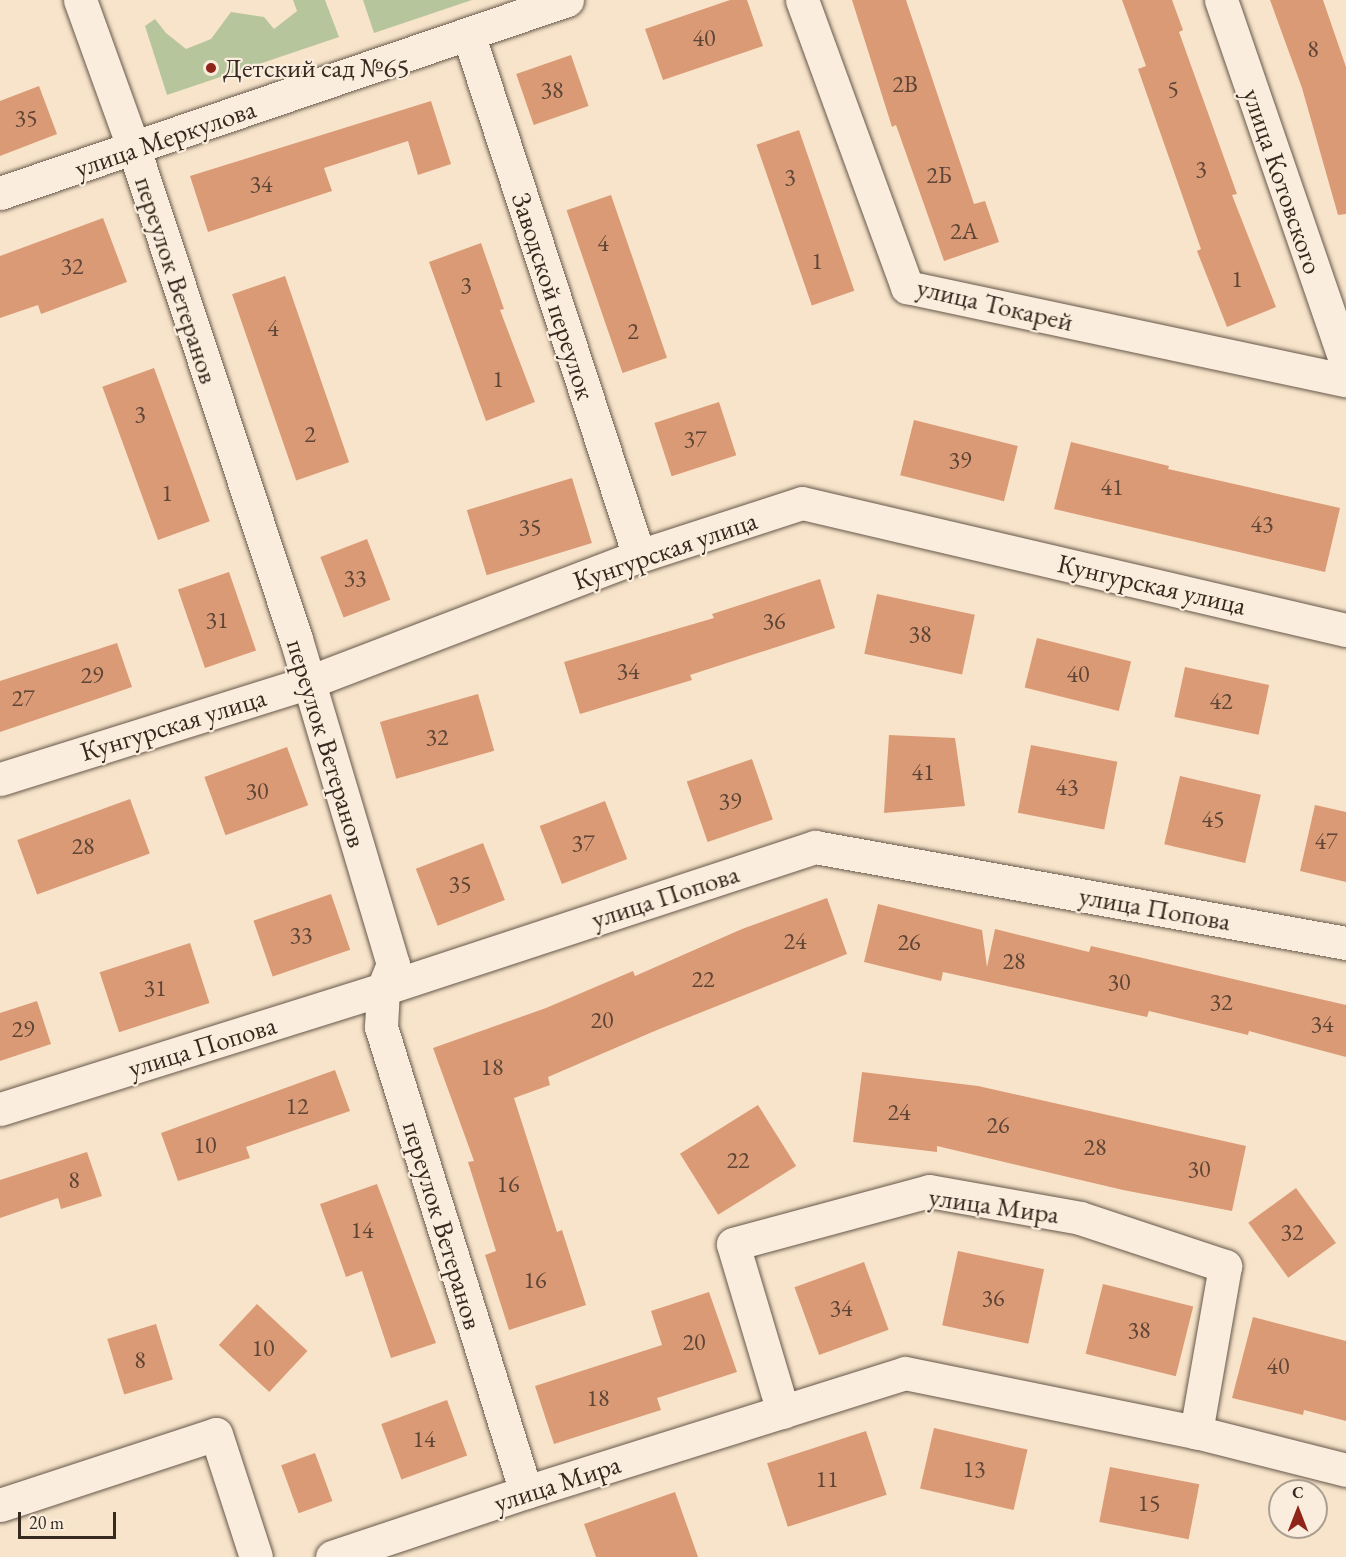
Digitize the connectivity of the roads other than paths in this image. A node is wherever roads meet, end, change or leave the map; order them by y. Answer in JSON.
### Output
{"nodes":[{"id":1,"x":80,"y":0,"type":"edge"},
{"id":2,"x":567,"y":0,"type":"edge"},
{"id":3,"x":802,"y":0,"type":"edge"},
{"id":4,"x":1221,"y":0,"type":"edge"},
{"id":5,"x":469,"y":36,"type":"junction"},
{"id":6,"x":134,"y":148,"type":"junction"},
{"id":7,"x":0,"y":194,"type":"edge"},
{"id":8,"x":1346,"y":362,"type":"edge"},
{"id":9,"x":1346,"y":380,"type":"edge"},
{"id":10,"x":639,"y":556,"type":"junction"},
{"id":11,"x":1346,"y":630,"type":"edge"},
{"id":12,"x":309,"y":682,"type":"junction"},
{"id":13,"x":0,"y":779,"type":"edge"},
{"id":14,"x":1346,"y":943,"type":"edge"},
{"id":15,"x":383,"y":989,"type":"junction"},
{"id":16,"x":0,"y":1109,"type":"edge"},
{"id":17,"x":783,"y":1412,"type":"junction"},
{"id":18,"x":1196,"y":1432,"type":"junction"},
{"id":19,"x":1346,"y":1470,"type":"edge"},
{"id":20,"x":526,"y":1491,"type":"junction"},
{"id":21,"x":0,"y":1505,"type":"edge"},
{"id":22,"x":256,"y":1557,"type":"edge"},
{"id":23,"x":332,"y":1557,"type":"edge"}],
"edges":[{"from":1,"to":6,"type":"street","name":"переулок Ветеранов"},
{"from":2,"to":5,"type":"street","name":"улица Меркулова"},
{"from":3,"to":9,"type":"street","name":"улица Токарей"},
{"from":4,"to":8,"type":"street","name":"улица Котовского"},
{"from":5,"to":6,"type":"street","name":"улица Меркулова"},
{"from":5,"to":10,"type":"street","name":"Заводской переулок"},
{"from":6,"to":7,"type":"street","name":"улица Меркулова"},
{"from":6,"to":12,"type":"street","name":"переулок Ветеранов"},
{"from":10,"to":11,"type":"street","name":"Кунгурская улица"},
{"from":10,"to":12,"type":"street","name":"Кунгурская улица"},
{"from":12,"to":13,"type":"street","name":"Кунгурская улица"},
{"from":12,"to":15,"type":"street","name":"переулок Ветеранов"},
{"from":14,"to":15,"type":"street","name":"улица Попова"},
{"from":15,"to":16,"type":"street","name":"улица Попова"},
{"from":15,"to":20,"type":"street","name":"переулок Ветеранов"},
{"from":17,"to":18,"type":"street","name":"улица Мира"},
{"from":17,"to":18,"type":"street","name":"улица Мира"},
{"from":17,"to":20,"type":"street","name":"улица Мира"},
{"from":18,"to":19,"type":"street","name":"улица Мира"},
{"from":20,"to":23,"type":"street","name":"улица Мира"},
{"from":21,"to":22,"type":"street"}]}
